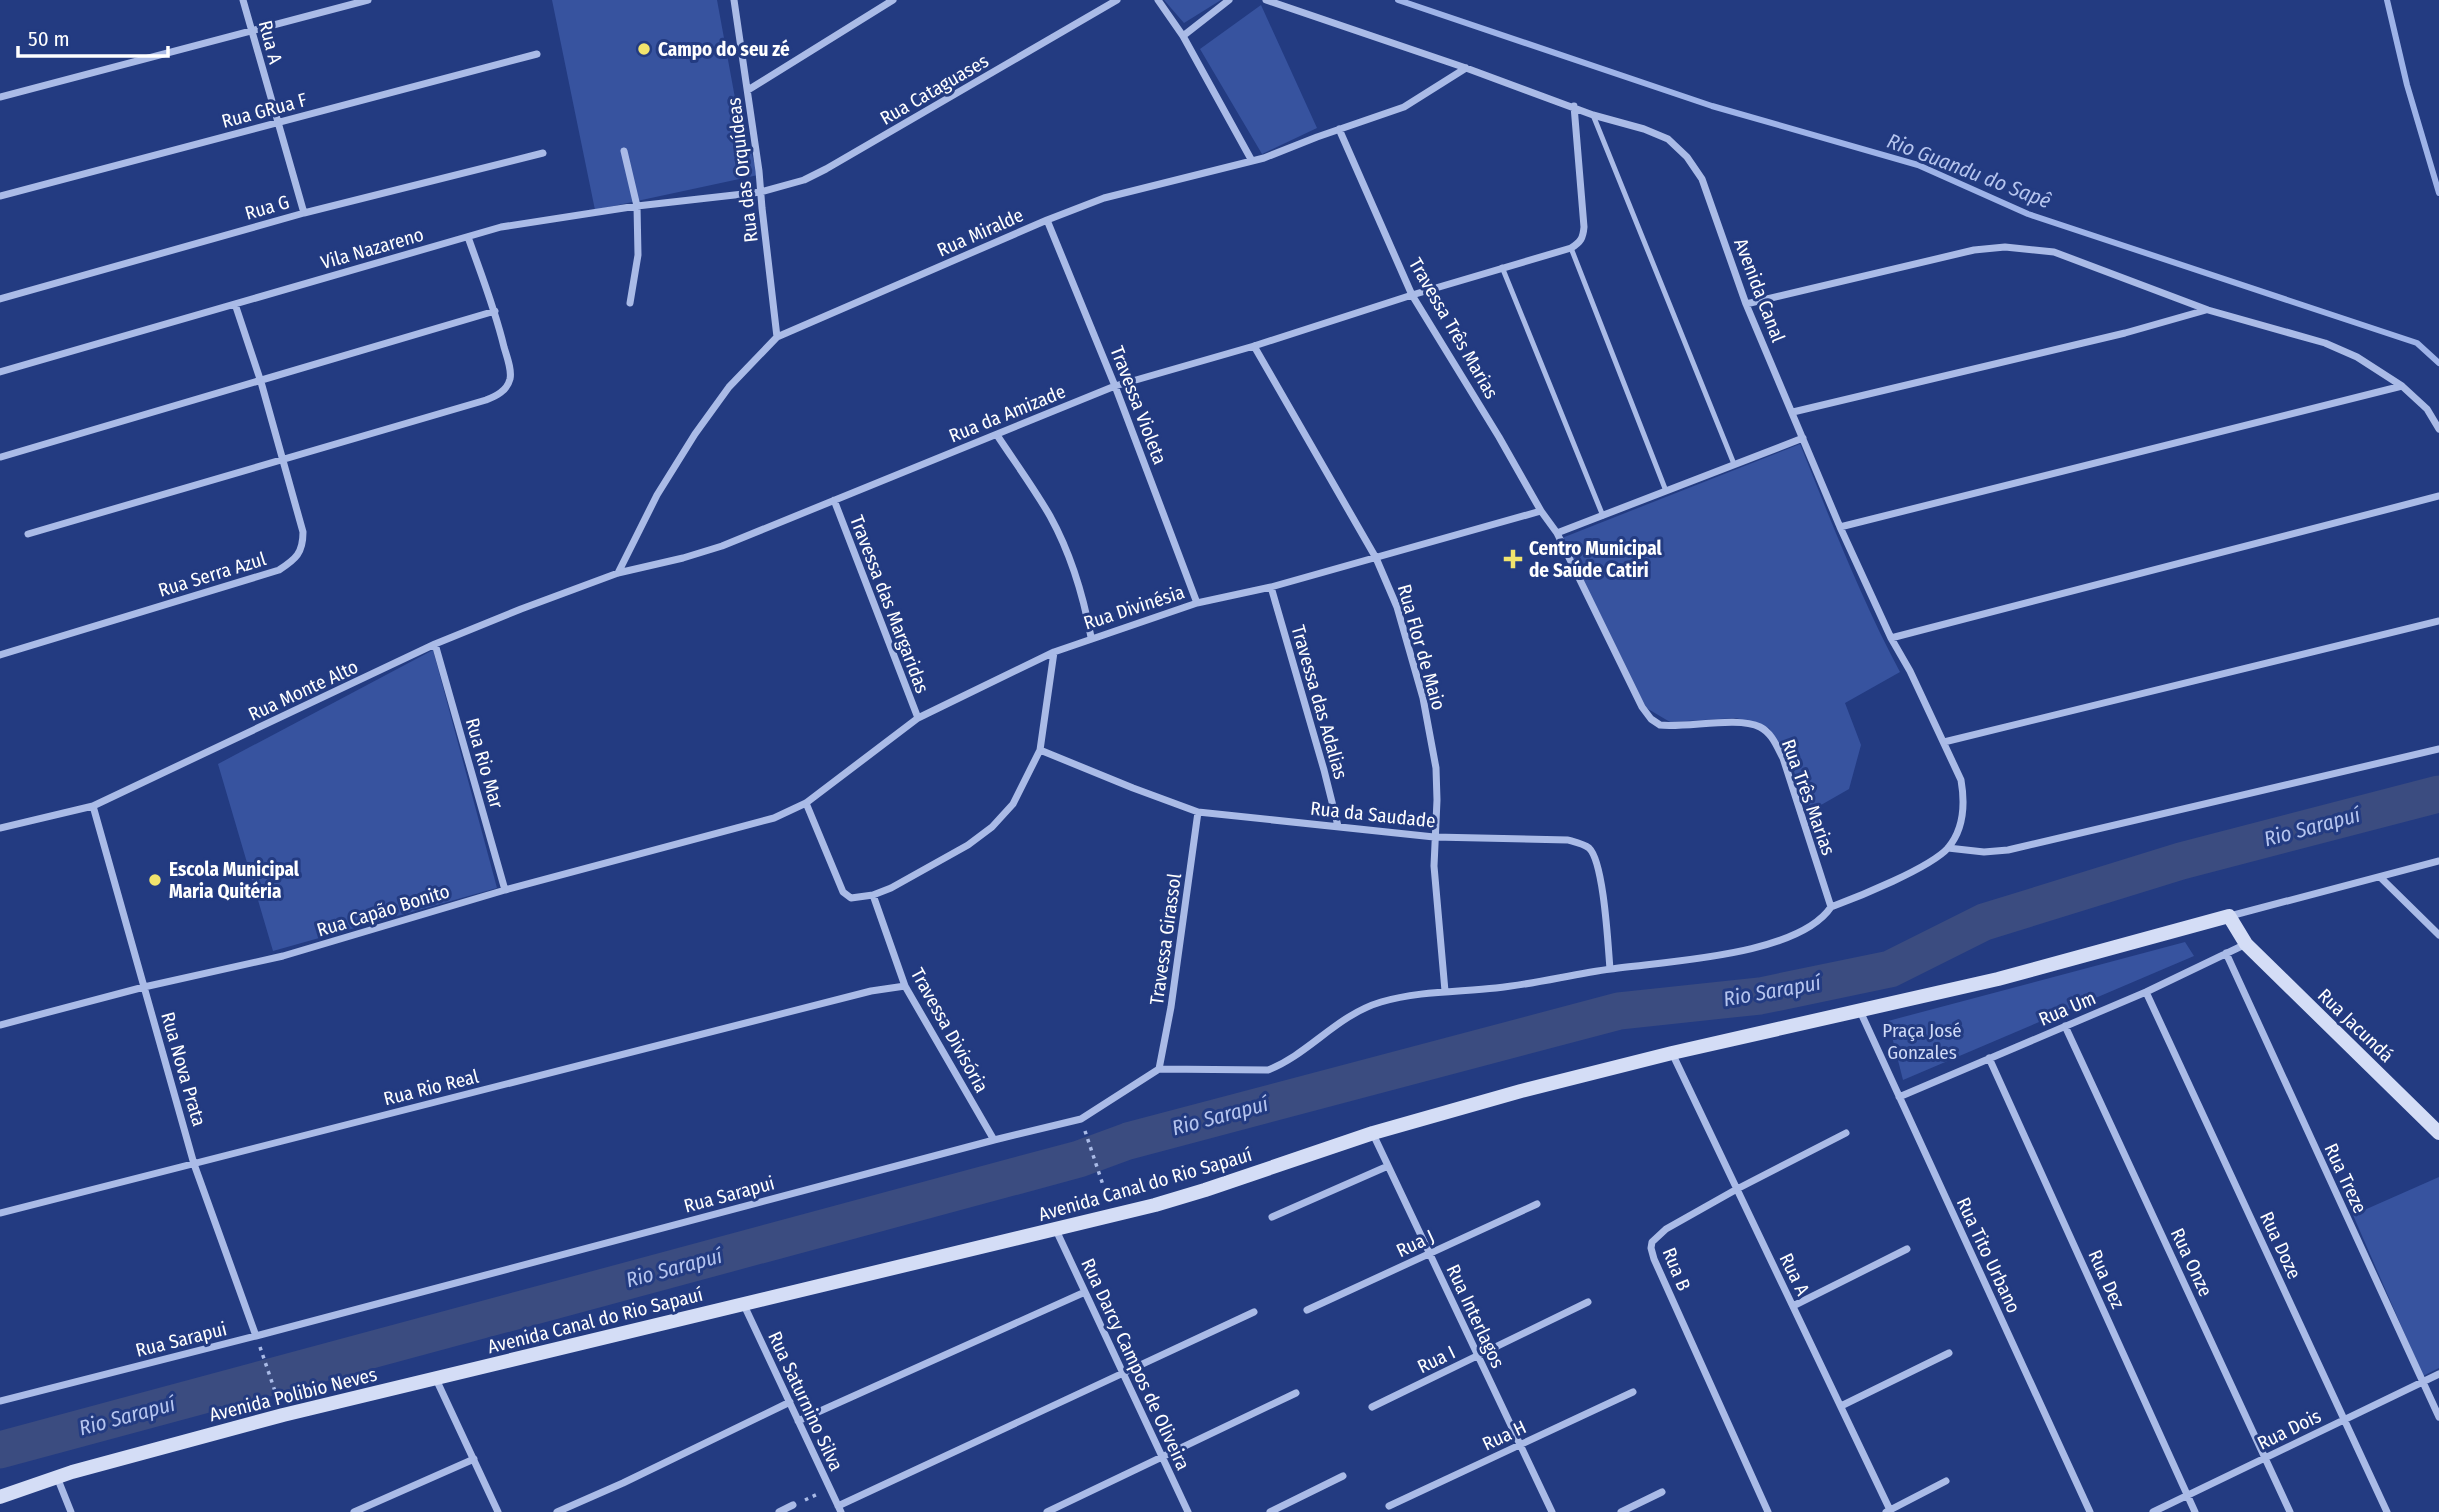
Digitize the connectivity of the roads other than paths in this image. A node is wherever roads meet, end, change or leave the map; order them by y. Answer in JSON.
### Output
{"nodes":[{"id":1,"x":243,"y":0,"type":"edge"},
{"id":2,"x":368,"y":0,"type":"edge"},
{"id":3,"x":734,"y":0,"type":"edge"},
{"id":4,"x":893,"y":0,"type":"edge"},
{"id":5,"x":1117,"y":0,"type":"edge"},
{"id":6,"x":1158,"y":0,"type":"edge"},
{"id":7,"x":1229,"y":0,"type":"edge"},
{"id":8,"x":1266,"y":0,"type":"edge"},
{"id":9,"x":252,"y":30,"type":"junction"},
{"id":10,"x":1183,"y":36,"type":"junction"},
{"id":11,"x":537,"y":54,"type":"dead end"},
{"id":12,"x":1466,"y":68,"type":"junction"},
{"id":13,"x":748,"y":90,"type":"junction"},
{"id":14,"x":0,"y":97,"type":"edge"},
{"id":15,"x":1574,"y":106,"type":"junction"},
{"id":16,"x":1593,"y":115,"type":"junction"},
{"id":17,"x":277,"y":123,"type":"junction"},
{"id":18,"x":1339,"y":129,"type":"junction"},
{"id":19,"x":624,"y":151,"type":"dead end"},
{"id":20,"x":543,"y":153,"type":"dead end"},
{"id":21,"x":1252,"y":161,"type":"junction"},
{"id":22,"x":761,"y":192,"type":"junction"},
{"id":23,"x":0,"y":196,"type":"edge"},
{"id":24,"x":637,"y":206,"type":"junction"},
{"id":25,"x":304,"y":213,"type":"junction"},
{"id":26,"x":1047,"y":220,"type":"junction"},
{"id":27,"x":468,"y":237,"type":"junction"},
{"id":28,"x":1571,"y":248,"type":"junction"},
{"id":29,"x":1502,"y":267,"type":"junction"},
{"id":30,"x":1412,"y":295,"type":"junction"},
{"id":31,"x":0,"y":299,"type":"edge"},
{"id":32,"x":630,"y":303,"type":"dead end"},
{"id":33,"x":235,"y":304,"type":"junction"},
{"id":34,"x":1746,"y":304,"type":"junction"},
{"id":35,"x":2208,"y":310,"type":"junction"},
{"id":36,"x":495,"y":311,"type":"junction"},
{"id":37,"x":777,"y":337,"type":"junction"},
{"id":38,"x":1254,"y":346,"type":"junction"},
{"id":39,"x":0,"y":372,"type":"edge"},
{"id":40,"x":261,"y":382,"type":"junction"},
{"id":41,"x":1115,"y":386,"type":"junction"},
{"id":42,"x":2402,"y":386,"type":"junction"},
{"id":43,"x":1793,"y":412,"type":"junction"},
{"id":44,"x":2439,"y":429,"type":"edge"},
{"id":45,"x":997,"y":435,"type":"junction"},
{"id":46,"x":1803,"y":438,"type":"junction"},
{"id":47,"x":1,"y":457,"type":"edge"},
{"id":48,"x":282,"y":461,"type":"junction"},
{"id":49,"x":1734,"y":464,"type":"junction"},
{"id":50,"x":1666,"y":491,"type":"junction"},
{"id":51,"x":2439,"y":496,"type":"edge"},
{"id":52,"x":834,"y":500,"type":"junction"},
{"id":53,"x":1541,"y":511,"type":"junction"},
{"id":54,"x":1604,"y":516,"type":"junction"},
{"id":55,"x":1840,"y":527,"type":"junction"},
{"id":56,"x":1557,"y":533,"type":"junction"},
{"id":57,"x":29,"y":534,"type":"dead end"},
{"id":58,"x":1376,"y":558,"type":"junction"},
{"id":59,"x":618,"y":573,"type":"junction"},
{"id":60,"x":1271,"y":587,"type":"junction"},
{"id":61,"x":1197,"y":603,"type":"junction"},
{"id":62,"x":2439,"y":621,"type":"edge"},
{"id":63,"x":1091,"y":637,"type":"junction"},
{"id":64,"x":1891,"y":638,"type":"junction"},
{"id":65,"x":435,"y":644,"type":"junction"},
{"id":66,"x":1054,"y":652,"type":"junction"},
{"id":67,"x":0,"y":654,"type":"edge"},
{"id":68,"x":918,"y":718,"type":"junction"},
{"id":69,"x":1944,"y":742,"type":"junction"},
{"id":70,"x":2439,"y":749,"type":"edge"},
{"id":71,"x":1040,"y":750,"type":"junction"},
{"id":72,"x":806,"y":803,"type":"junction"},
{"id":73,"x":93,"y":806,"type":"junction"},
{"id":74,"x":1198,"y":812,"type":"junction"},
{"id":75,"x":774,"y":818,"type":"joint"},
{"id":76,"x":1338,"y":826,"type":"junction"},
{"id":77,"x":0,"y":828,"type":"edge"},
{"id":78,"x":1434,"y":837,"type":"junction"},
{"id":79,"x":1948,"y":848,"type":"junction"},
{"id":80,"x":2439,"y":860,"type":"edge"},
{"id":81,"x":2381,"y":877,"type":"junction"},
{"id":82,"x":505,"y":890,"type":"junction"},
{"id":83,"x":873,"y":895,"type":"junction"},
{"id":84,"x":1831,"y":907,"type":"junction"},
{"id":85,"x":2229,"y":916,"type":"junction"},
{"id":86,"x":2439,"y":935,"type":"edge"},
{"id":87,"x":2246,"y":944,"type":"junction"},
{"id":88,"x":2226,"y":953,"type":"junction"},
{"id":89,"x":1610,"y":969,"type":"junction"},
{"id":90,"x":905,"y":986,"type":"junction"},
{"id":91,"x":144,"y":987,"type":"junction"},
{"id":92,"x":1445,"y":991,"type":"junction"},
{"id":93,"x":2146,"y":992,"type":"junction"},
{"id":94,"x":1860,"y":1011,"type":"junction"},
{"id":95,"x":0,"y":1025,"type":"edge"},
{"id":96,"x":2065,"y":1026,"type":"junction"},
{"id":97,"x":1672,"y":1053,"type":"junction"},
{"id":98,"x":1989,"y":1058,"type":"junction"},
{"id":99,"x":1159,"y":1069,"type":"junction"},
{"id":100,"x":1899,"y":1097,"type":"junction"},
{"id":101,"x":1373,"y":1133,"type":"junction"},
{"id":102,"x":1846,"y":1133,"type":"dead end"},
{"id":103,"x":2439,"y":1133,"type":"edge"},
{"id":104,"x":994,"y":1140,"type":"junction"},
{"id":105,"x":194,"y":1164,"type":"junction"},
{"id":106,"x":1388,"y":1166,"type":"junction"},
{"id":107,"x":1737,"y":1189,"type":"junction"},
{"id":108,"x":1537,"y":1204,"type":"dead end"},
{"id":109,"x":0,"y":1213,"type":"edge"},
{"id":110,"x":1272,"y":1217,"type":"dead end"},
{"id":111,"x":1056,"y":1230,"type":"junction"},
{"id":112,"x":1907,"y":1249,"type":"dead end"},
{"id":113,"x":1430,"y":1254,"type":"junction"},
{"id":114,"x":1085,"y":1292,"type":"junction"},
{"id":115,"x":1588,"y":1302,"type":"dead end"},
{"id":116,"x":743,"y":1303,"type":"junction"},
{"id":117,"x":1793,"y":1306,"type":"junction"},
{"id":118,"x":1307,"y":1310,"type":"dead end"},
{"id":119,"x":1254,"y":1312,"type":"dead end"},
{"id":120,"x":257,"y":1336,"type":"junction"},
{"id":121,"x":1949,"y":1353,"type":"dead end"},
{"id":122,"x":1478,"y":1356,"type":"junction"},
{"id":123,"x":1124,"y":1374,"type":"junction"},
{"id":124,"x":2439,"y":1374,"type":"edge"},
{"id":125,"x":436,"y":1379,"type":"junction"},
{"id":126,"x":2423,"y":1382,"type":"junction"},
{"id":127,"x":1633,"y":1392,"type":"dead end"},
{"id":128,"x":1296,"y":1393,"type":"dead end"},
{"id":129,"x":0,"y":1401,"type":"edge"},
{"id":130,"x":790,"y":1402,"type":"junction"},
{"id":131,"x":1840,"y":1406,"type":"junction"},
{"id":132,"x":1373,"y":1407,"type":"dead end"},
{"id":133,"x":2439,"y":1417,"type":"edge"},
{"id":134,"x":2345,"y":1420,"type":"junction"},
{"id":135,"x":798,"y":1421,"type":"junction"},
{"id":136,"x":1520,"y":1444,"type":"junction"},
{"id":137,"x":2265,"y":1458,"type":"junction"},
{"id":138,"x":474,"y":1459,"type":"junction"},
{"id":139,"x":1163,"y":1459,"type":"junction"},
{"id":140,"x":1343,"y":1476,"type":"dead end"},
{"id":141,"x":57,"y":1477,"type":"junction"},
{"id":142,"x":1947,"y":1481,"type":"dead end"},
{"id":143,"x":1662,"y":1492,"type":"dead end"},
{"id":144,"x":2188,"y":1495,"type":"junction"},
{"id":145,"x":0,"y":1497,"type":"edge"},
{"id":146,"x":793,"y":1505,"type":"road end"},
{"id":147,"x":1389,"y":1506,"type":"dead end"},
{"id":148,"x":840,"y":1509,"type":"edge"},
{"id":149,"x":1888,"y":1511,"type":"edge"},
{"id":150,"x":71,"y":1512,"type":"edge"},
{"id":151,"x":354,"y":1512,"type":"edge"},
{"id":152,"x":498,"y":1512,"type":"edge"},
{"id":153,"x":557,"y":1512,"type":"edge"},
{"id":154,"x":779,"y":1512,"type":"edge"},
{"id":155,"x":1047,"y":1512,"type":"edge"},
{"id":156,"x":1188,"y":1512,"type":"edge"},
{"id":157,"x":1270,"y":1512,"type":"edge"},
{"id":158,"x":1552,"y":1512,"type":"edge"},
{"id":159,"x":1621,"y":1512,"type":"edge"},
{"id":160,"x":1768,"y":1512,"type":"edge"},
{"id":161,"x":2090,"y":1512,"type":"edge"},
{"id":162,"x":2153,"y":1512,"type":"edge"},
{"id":163,"x":2195,"y":1512,"type":"edge"},
{"id":164,"x":2290,"y":1512,"type":"edge"},
{"id":165,"x":2388,"y":1512,"type":"edge"}],
"edges":[{"from":1,"to":9,"type":"street","name":"Rua A"},
{"from":2,"to":9,"type":"street"},
{"from":3,"to":13,"type":"street","name":"Rua das Orquídeas"},
{"from":4,"to":13,"type":"street"},
{"from":5,"to":22,"type":"street","name":"Rua Cataguases"},
{"from":6,"to":10,"type":"street"},
{"from":7,"to":10,"type":"street"},
{"from":8,"to":12,"type":"street","name":"Avenida Canal"},
{"from":9,"to":14,"type":"street"},
{"from":9,"to":17,"type":"street","name":"Rua A"},
{"from":10,"to":21,"type":"street"},
{"from":11,"to":17,"type":"street","name":"Rua GRua F"},
{"from":12,"to":15,"type":"street","name":"Avenida Canal"},
{"from":12,"to":18,"type":"street","name":"Rua Miralde"},
{"from":13,"to":22,"type":"street","name":"Rua das Orquídeas"},
{"from":15,"to":16,"type":"street","name":"Avenida Canal"},
{"from":15,"to":28,"type":"street"},
{"from":16,"to":34,"type":"street","name":"Avenida Canal"},
{"from":16,"to":49,"type":"lane"},
{"from":17,"to":23,"type":"street","name":"Rua GRua F"},
{"from":17,"to":25,"type":"street","name":"Rua A"},
{"from":18,"to":21,"type":"street","name":"Rua Miralde"},
{"from":18,"to":30,"type":"street","name":"Travessa Três Marias"},
{"from":19,"to":24,"type":"street"},
{"from":20,"to":25,"type":"street","name":"Rua G"},
{"from":21,"to":26,"type":"street","name":"Rua Miralde"},
{"from":22,"to":24,"type":"street","name":"Vila Nazareno"},
{"from":22,"to":37,"type":"street","name":"Rua das Orquídeas"},
{"from":24,"to":27,"type":"street","name":"Vila Nazareno"},
{"from":24,"to":32,"type":"street"},
{"from":25,"to":31,"type":"street","name":"Rua G"},
{"from":26,"to":37,"type":"street","name":"Rua Miralde"},
{"from":26,"to":41,"type":"street","name":"Travessa Violeta"},
{"from":27,"to":33,"type":"street","name":"Vila Nazareno"},
{"from":27,"to":36,"type":"street"},
{"from":28,"to":29,"type":"street","name":"Rua da Amizade"},
{"from":28,"to":50,"type":"lane"},
{"from":29,"to":30,"type":"street","name":"Rua da Amizade"},
{"from":29,"to":54,"type":"lane"},
{"from":30,"to":38,"type":"street","name":"Rua da Amizade"},
{"from":30,"to":53,"type":"street","name":"Travessa Três Marias"},
{"from":33,"to":39,"type":"street","name":"Vila Nazareno"},
{"from":33,"to":40,"type":"street","name":"Rua Serra Azul"},
{"from":34,"to":35,"type":"street"},
{"from":34,"to":43,"type":"street","name":"Avenida Canal"},
{"from":35,"to":42,"type":"street"},
{"from":35,"to":43,"type":"street"},
{"from":36,"to":40,"type":"street"},
{"from":36,"to":48,"type":"street"},
{"from":37,"to":59,"type":"street","name":"Rua Miralde"},
{"from":38,"to":41,"type":"street","name":"Rua da Amizade"},
{"from":38,"to":58,"type":"street","name":"Rua Flor de Maio"},
{"from":40,"to":47,"type":"street"},
{"from":40,"to":48,"type":"street","name":"Rua Serra Azul"},
{"from":41,"to":45,"type":"street","name":"Rua da Amizade"},
{"from":41,"to":61,"type":"street","name":"Travessa Violeta"},
{"from":42,"to":44,"type":"street"},
{"from":42,"to":55,"type":"street"},
{"from":43,"to":46,"type":"street","name":"Avenida Canal"},
{"from":45,"to":52,"type":"street","name":"Rua da Amizade"},
{"from":45,"to":63,"type":"street"},
{"from":46,"to":49,"type":"street"},
{"from":46,"to":55,"type":"street","name":"Avenida Canal"},
{"from":48,"to":57,"type":"street"},
{"from":48,"to":67,"type":"street","name":"Rua Serra Azul"},
{"from":49,"to":50,"type":"street"},
{"from":50,"to":54,"type":"street"},
{"from":51,"to":64,"type":"street"},
{"from":52,"to":59,"type":"street","name":"Rua da Amizade"},
{"from":52,"to":68,"type":"street","name":"Travessa das Margaridas"},
{"from":53,"to":56,"type":"street","name":"Travessa Três Marias"},
{"from":53,"to":58,"type":"street","name":"Rua Divinésia"},
{"from":54,"to":56,"type":"street"},
{"from":55,"to":64,"type":"street","name":"Avenida Canal"},
{"from":56,"to":84,"type":"street","name":"Rua Três Marias"},
{"from":58,"to":60,"type":"street","name":"Rua Divinésia"},
{"from":58,"to":78,"type":"street","name":"Rua Flor de Maio"},
{"from":59,"to":65,"type":"street","name":"Rua Monte Alto"},
{"from":60,"to":61,"type":"street","name":"Rua Divinésia"},
{"from":60,"to":76,"type":"street","name":"Travessa das Adalias"},
{"from":61,"to":63,"type":"street","name":"Rua Divinésia"},
{"from":62,"to":69,"type":"street"},
{"from":63,"to":66,"type":"street","name":"Rua Divinésia"},
{"from":64,"to":69,"type":"street","name":"Avenida Canal"},
{"from":65,"to":73,"type":"street","name":"Rua Monte Alto"},
{"from":65,"to":82,"type":"street","name":"Rua Rio Mar"},
{"from":66,"to":68,"type":"street","name":"Rua Divinésia"},
{"from":66,"to":71,"type":"street"},
{"from":68,"to":72,"type":"street","name":"Rua Divinésia"},
{"from":69,"to":79,"type":"street","name":"Avenida Canal"},
{"from":70,"to":79,"type":"street"},
{"from":71,"to":74,"type":"street","name":"Rua da Saudade"},
{"from":71,"to":83,"type":"street"},
{"from":72,"to":75,"type":"street","name":"Rua Divinésia"},
{"from":72,"to":83,"type":"street"},
{"from":73,"to":77,"type":"street","name":"Rua Monte Alto"},
{"from":73,"to":91,"type":"street","name":"Rua Nova Prata"},
{"from":74,"to":76,"type":"street","name":"Rua da Saudade"},
{"from":74,"to":99,"type":"street","name":"Travessa Girassol"},
{"from":75,"to":82,"type":"street","name":"Rua Capão Bonito"},
{"from":76,"to":78,"type":"street","name":"Rua da Saudade"},
{"from":78,"to":89,"type":"street","name":"Rua da Saudade"},
{"from":78,"to":92,"type":"street","name":"Rua Flor de Maio"},
{"from":79,"to":84,"type":"street"},
{"from":80,"to":81,"type":"street"},
{"from":81,"to":85,"type":"street"},
{"from":81,"to":86,"type":"street"},
{"from":82,"to":91,"type":"street","name":"Rua Capão Bonito"},
{"from":83,"to":90,"type":"street","name":"Travessa Divisória"},
{"from":84,"to":89,"type":"street"},
{"from":85,"to":87,"type":"street","name":"Rua Jacundá"},
{"from":85,"to":94,"type":"street","name":"Avenida Canal do Rio Sapauí"},
{"from":87,"to":88,"type":"street","name":"Rua Um"},
{"from":87,"to":103,"type":"street","name":"Rua Jacundá"},
{"from":88,"to":93,"type":"street","name":"Rua Um"},
{"from":88,"to":126,"type":"street","name":"Rua Treze"},
{"from":89,"to":92,"type":"street"},
{"from":90,"to":104,"type":"street","name":"Travessa Divisória"},
{"from":90,"to":105,"type":"street","name":"Rua Rio Real"},
{"from":91,"to":95,"type":"street","name":"Rua Capão Bonito"},
{"from":91,"to":105,"type":"street","name":"Rua Nova Prata"},
{"from":92,"to":99,"type":"street"},
{"from":93,"to":96,"type":"street","name":"Rua Um"},
{"from":93,"to":134,"type":"street","name":"Rua Doze"},
{"from":94,"to":97,"type":"street","name":"Avenida Canal do Rio Sapauí"},
{"from":94,"to":100,"type":"street","name":"Rua Tito Urbano"},
{"from":96,"to":98,"type":"street","name":"Rua Um"},
{"from":96,"to":137,"type":"street","name":"Rua Onze"},
{"from":97,"to":101,"type":"street","name":"Avenida Canal do Rio Sapauí"},
{"from":97,"to":107,"type":"street","name":"Rua A"},
{"from":98,"to":100,"type":"street","name":"Rua Um"},
{"from":98,"to":144,"type":"street","name":"Rua Dez"},
{"from":99,"to":104,"type":"street","name":"Rua Sarapui"},
{"from":100,"to":161,"type":"street","name":"Rua Tito Urbano"},
{"from":101,"to":106,"type":"street","name":"Rua Interlagos"},
{"from":101,"to":111,"type":"street","name":"Avenida Canal do Rio Sapauí"},
{"from":102,"to":107,"type":"street","name":"Rua B"},
{"from":104,"to":120,"type":"street","name":"Rua Sarapui"},
{"from":105,"to":109,"type":"street","name":"Rua Rio Real"},
{"from":105,"to":120,"type":"street","name":"Rua Nova Prata"},
{"from":106,"to":110,"type":"street"},
{"from":106,"to":113,"type":"street","name":"Rua Interlagos"},
{"from":107,"to":117,"type":"street","name":"Rua A"},
{"from":107,"to":160,"type":"street","name":"Rua B"},
{"from":108,"to":113,"type":"street","name":"Rua J"},
{"from":111,"to":114,"type":"street","name":"Rua Darcy Campos de Oliveira"},
{"from":111,"to":116,"type":"street","name":"Avenida Canal do Rio Sapauí"},
{"from":112,"to":117,"type":"street"},
{"from":113,"to":118,"type":"street","name":"Rua J"},
{"from":113,"to":122,"type":"street","name":"Rua Interlagos"},
{"from":114,"to":123,"type":"street","name":"Rua Darcy Campos de Oliveira"},
{"from":114,"to":135,"type":"street"},
{"from":115,"to":122,"type":"street","name":"Rua I"},
{"from":116,"to":125,"type":"street","name":"Avenida Canal do Rio Sapauí"},
{"from":116,"to":130,"type":"street","name":"Rua Saturnino Silva"},
{"from":117,"to":131,"type":"street","name":"Rua A"},
{"from":119,"to":123,"type":"street"},
{"from":120,"to":129,"type":"street","name":"Rua Sarapui"},
{"from":121,"to":131,"type":"street"},
{"from":122,"to":132,"type":"street","name":"Rua I"},
{"from":122,"to":136,"type":"street","name":"Rua Interlagos"},
{"from":123,"to":139,"type":"street","name":"Rua Darcy Campos de Oliveira"},
{"from":123,"to":148,"type":"street"},
{"from":124,"to":126,"type":"street","name":"Rua Dois"},
{"from":125,"to":138,"type":"street"},
{"from":125,"to":141,"type":"street","name":"Avenida Polibio Neves"},
{"from":126,"to":133,"type":"street","name":"Rua Treze"},
{"from":126,"to":134,"type":"street","name":"Rua Dois"},
{"from":127,"to":136,"type":"street","name":"Rua H"},
{"from":128,"to":139,"type":"street"},
{"from":130,"to":135,"type":"street","name":"Rua Saturnino Silva"},
{"from":130,"to":153,"type":"street"},
{"from":131,"to":149,"type":"street","name":"Rua A"},
{"from":134,"to":137,"type":"street","name":"Rua Dois"},
{"from":134,"to":165,"type":"street","name":"Rua Doze"},
{"from":135,"to":148,"type":"street","name":"Rua Saturnino Silva"},
{"from":136,"to":147,"type":"street","name":"Rua H"},
{"from":136,"to":158,"type":"street","name":"Rua Interlagos"},
{"from":137,"to":144,"type":"street","name":"Rua Dois"},
{"from":137,"to":164,"type":"street","name":"Rua Onze"},
{"from":138,"to":151,"type":"street"},
{"from":138,"to":152,"type":"street"},
{"from":139,"to":155,"type":"street"},
{"from":139,"to":156,"type":"street","name":"Rua Darcy Campos de Oliveira"},
{"from":140,"to":157,"type":"street"},
{"from":141,"to":145,"type":"street","name":"Avenida Polibio Neves"},
{"from":141,"to":150,"type":"street"},
{"from":142,"to":149,"type":"street"},
{"from":143,"to":159,"type":"street"},
{"from":144,"to":162,"type":"street","name":"Rua Dois"},
{"from":144,"to":163,"type":"street","name":"Rua Dez"},
{"from":146,"to":154,"type":"street"}]}
